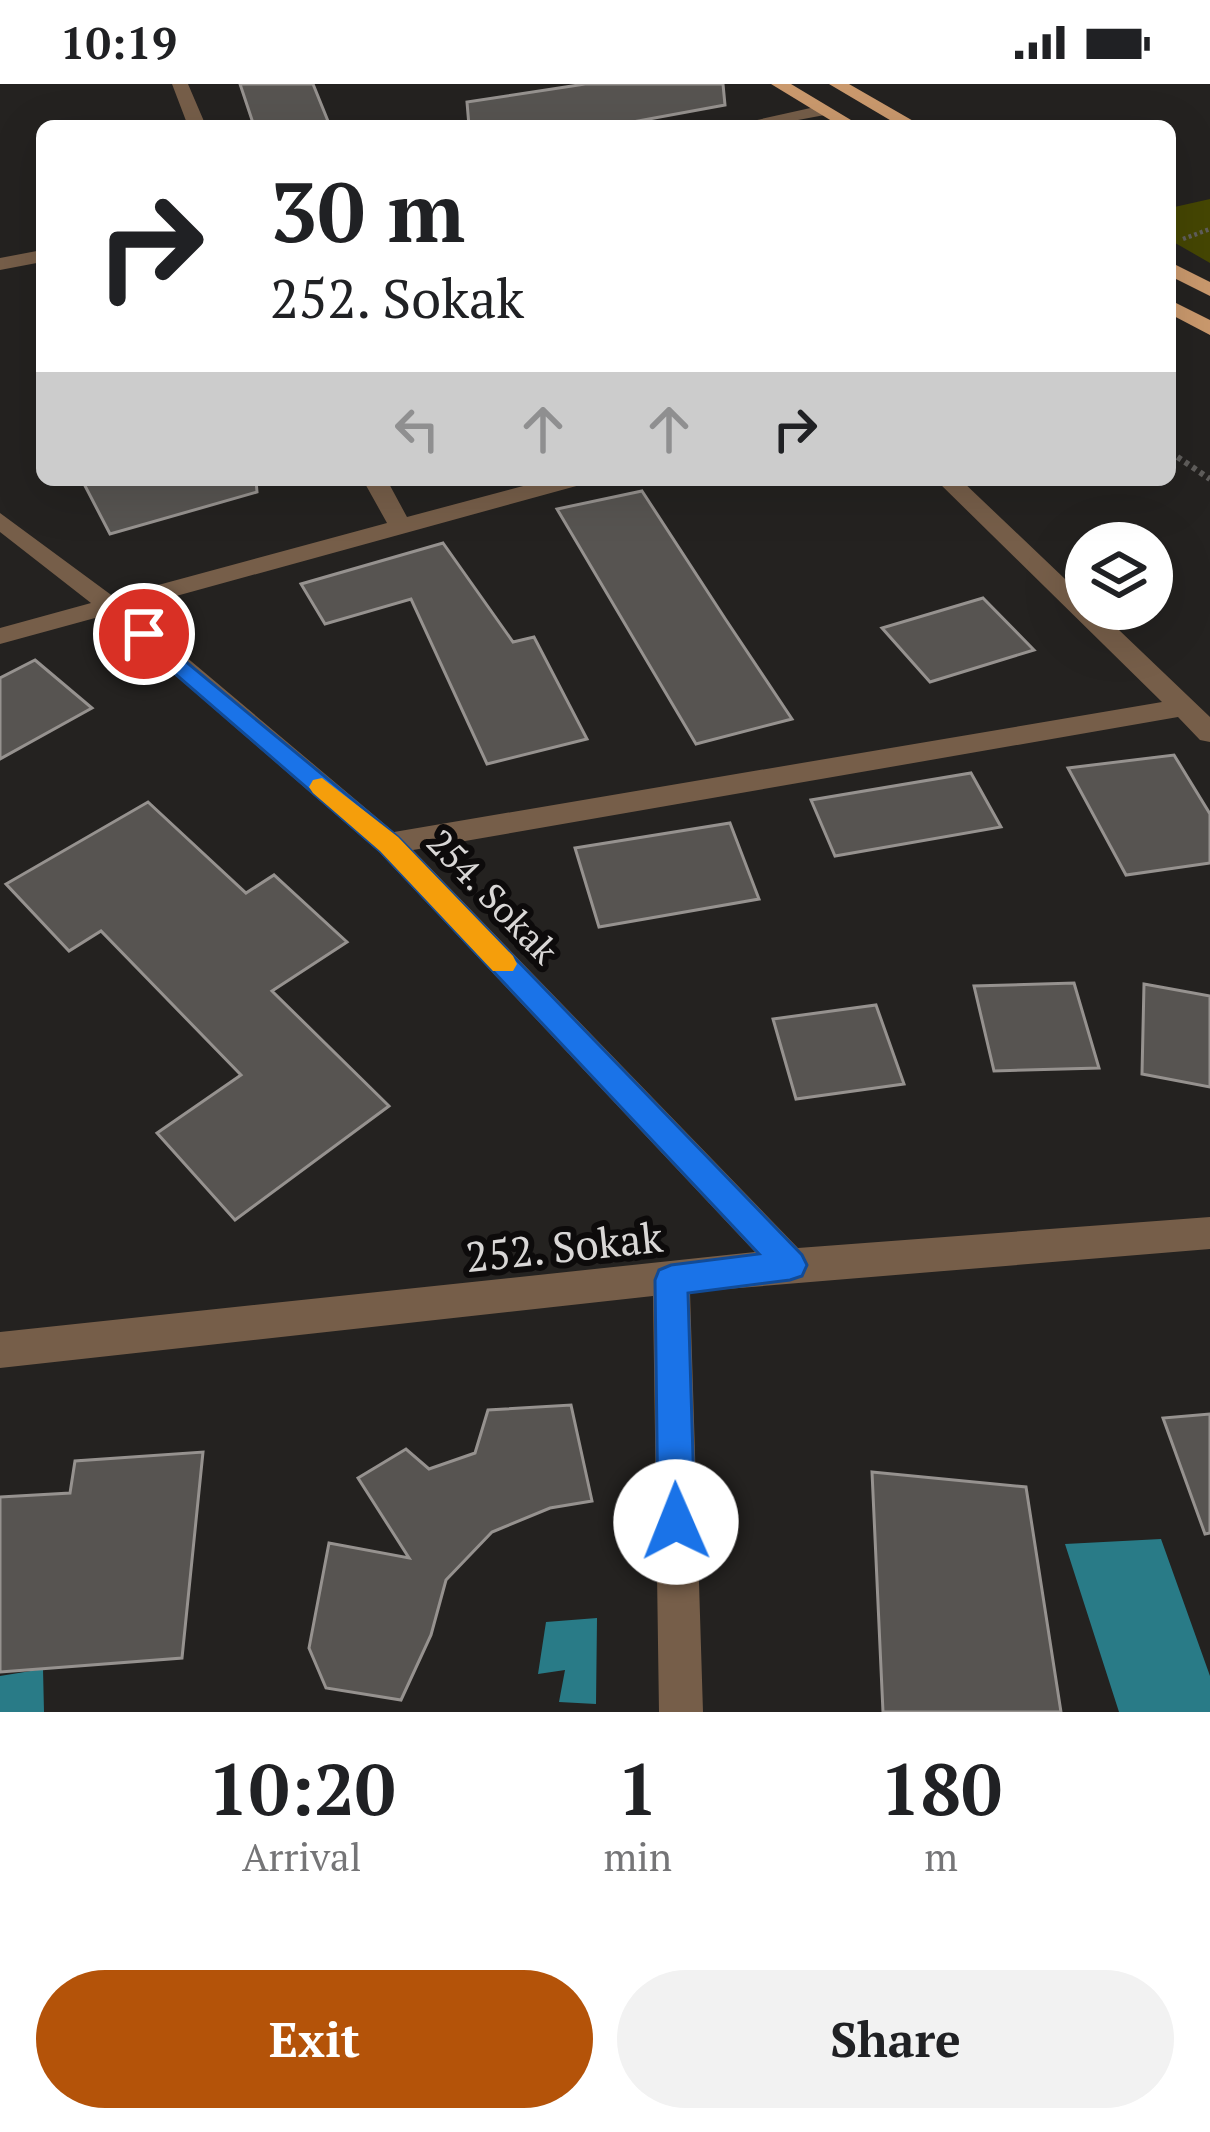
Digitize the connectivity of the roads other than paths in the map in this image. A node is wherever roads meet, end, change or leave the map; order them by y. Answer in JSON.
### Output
{"nodes":[{"id":1,"x":180,"y":84,"type":"edge"},
{"id":2,"x":778,"y":84,"type":"edge"},
{"id":3,"x":837,"y":84,"type":"edge"},
{"id":4,"x":824,"y":110,"type":"junction"},
{"id":5,"x":195,"y":120,"type":"edge"},
{"id":6,"x":771,"y":120,"type":"edge"},
{"id":7,"x":842,"y":120,"type":"edge"},
{"id":8,"x":903,"y":120,"type":"edge"},
{"id":9,"x":36,"y":257,"type":"edge"},
{"id":10,"x":0,"y":264,"type":"edge"},
{"id":11,"x":1176,"y":271,"type":"edge"},
{"id":12,"x":1209,"y":288,"type":"edge"},
{"id":13,"x":1176,"y":309,"type":"edge"},
{"id":14,"x":1210,"y":329,"type":"edge"},
{"id":15,"x":378,"y":486,"type":"edge"},
{"id":16,"x":550,"y":486,"type":"edge"},
{"id":17,"x":954,"y":486,"type":"edge"},
{"id":18,"x":0,"y":520,"type":"edge"},
{"id":19,"x":400,"y":526,"type":"junction"},
{"id":20,"x":110,"y":605,"type":"junction"},
{"id":21,"x":0,"y":636,"type":"edge"},
{"id":22,"x":1179,"y":708,"type":"junction"},
{"id":23,"x":1210,"y":733,"type":"edge"},
{"id":24,"x":389,"y":844,"type":"junction"},
{"id":25,"x":1210,"y":1232,"type":"edge"},
{"id":26,"x":790,"y":1265,"type":"junction"},
{"id":27,"x":671,"y":1280,"type":"junction"},
{"id":28,"x":0,"y":1350,"type":"edge"},
{"id":29,"x":681,"y":1712,"type":"edge"}],
"edges":[{"from":1,"to":5,"type":"street"},
{"from":2,"to":4,"type":"main road"},
{"from":3,"to":8,"type":"main road"},
{"from":4,"to":6,"type":"street"},
{"from":4,"to":7,"type":"main road"},
{"from":9,"to":10,"type":"street"},
{"from":11,"to":12,"type":"main road"},
{"from":13,"to":14,"type":"main road"},
{"from":15,"to":19,"type":"street"},
{"from":16,"to":19,"type":"street"},
{"from":17,"to":22,"type":"street"},
{"from":18,"to":20,"type":"street","name":"254. Sokak"},
{"from":19,"to":20,"type":"street"},
{"from":20,"to":21,"type":"street"},
{"from":20,"to":24,"type":"street","name":"254. Sokak"},
{"from":22,"to":23,"type":"street"},
{"from":22,"to":24,"type":"street"},
{"from":24,"to":26,"type":"street","name":"254. Sokak"},
{"from":25,"to":26,"type":"street","name":"252. Sokak"},
{"from":26,"to":27,"type":"street","name":"252. Sokak"},
{"from":27,"to":28,"type":"street","name":"252. Sokak"},
{"from":27,"to":29,"type":"street"}]}
